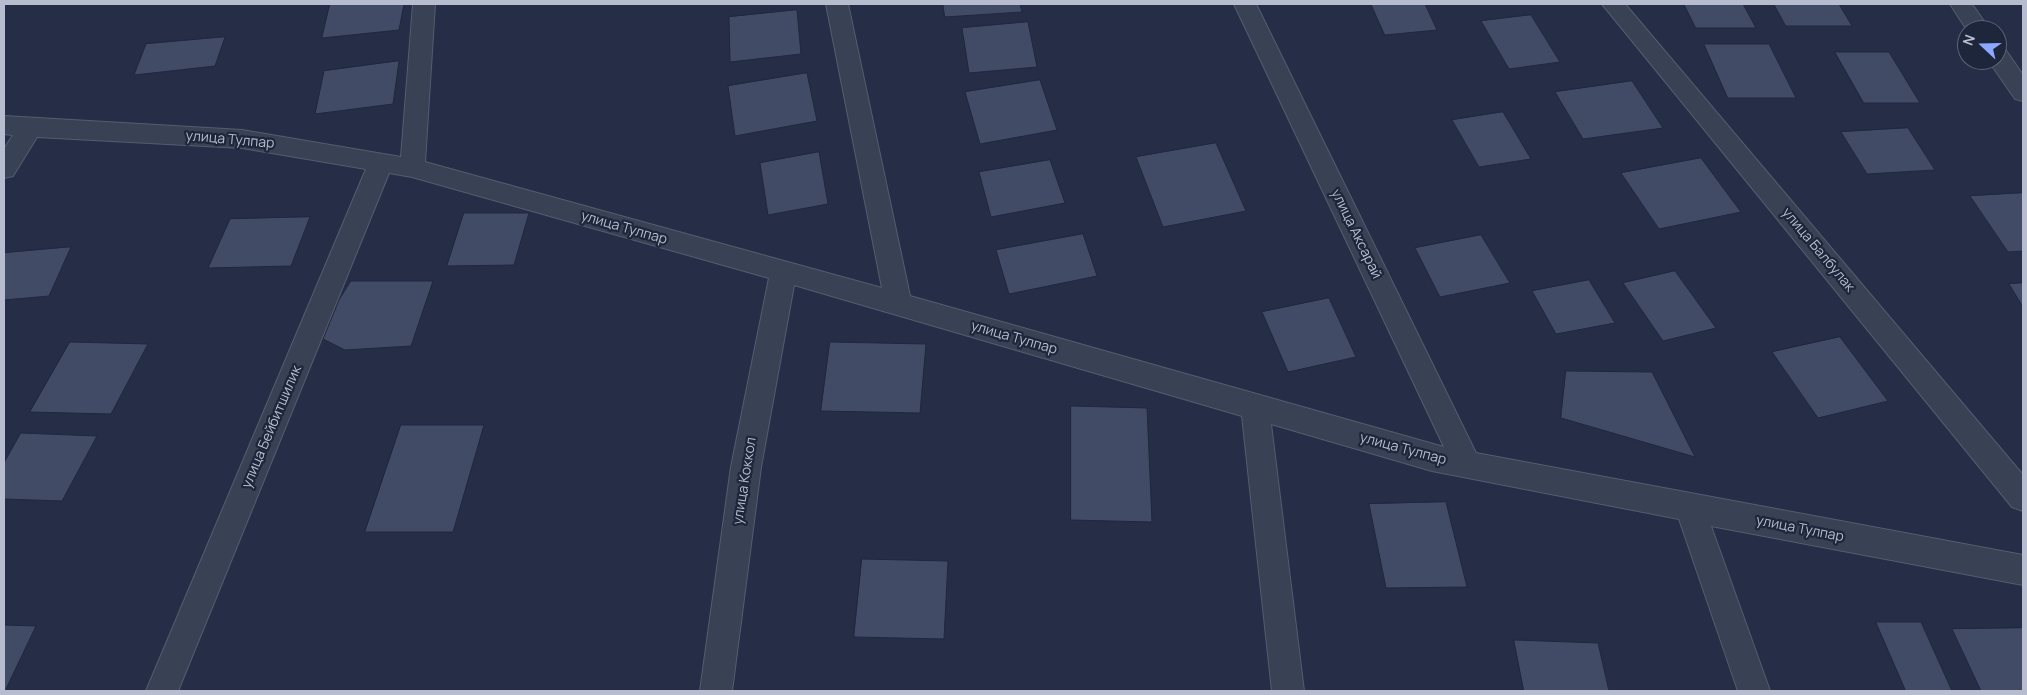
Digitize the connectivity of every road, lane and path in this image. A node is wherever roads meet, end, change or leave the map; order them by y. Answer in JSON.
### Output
{"nodes":[{"id":1,"x":424,"y":4,"type":"edge"},
{"id":2,"x":836,"y":4,"type":"edge"},
{"id":3,"x":1245,"y":4,"type":"edge"},
{"id":4,"x":1613,"y":4,"type":"edge"},
{"id":5,"x":1961,"y":4,"type":"edge"},
{"id":6,"x":1972,"y":20,"type":"edge"},
{"id":7,"x":2007,"y":70,"type":"edge"},
{"id":8,"x":2023,"y":93,"type":"edge"},
{"id":9,"x":17,"y":127,"type":"edge"},
{"id":10,"x":381,"y":163,"type":"junction"},
{"id":11,"x":412,"y":168,"type":"junction"},
{"id":12,"x":4,"y":169,"type":"edge"},
{"id":13,"x":783,"y":272,"type":"junction"},
{"id":14,"x":898,"y":304,"type":"junction"},
{"id":15,"x":1256,"y":408,"type":"junction"},
{"id":16,"x":1467,"y":465,"type":"junction"},
{"id":17,"x":2023,"y":497,"type":"edge"},
{"id":18,"x":1690,"y":508,"type":"junction"},
{"id":19,"x":2023,"y":570,"type":"edge"},
{"id":20,"x":162,"y":691,"type":"edge"},
{"id":21,"x":716,"y":691,"type":"edge"},
{"id":22,"x":1288,"y":691,"type":"edge"},
{"id":23,"x":1754,"y":691,"type":"edge"}],
"edges":[{"from":1,"to":11,"type":"street"},
{"from":2,"to":14,"type":"street"},
{"from":3,"to":16,"type":"street","name":"улица Аксарай"},
{"from":4,"to":17,"type":"street","name":"улица Балбулак"},
{"from":5,"to":6,"type":"street"},
{"from":7,"to":8,"type":"street"},
{"from":9,"to":10,"type":"street","name":"улица Тулпар"},
{"from":9,"to":12,"type":"street"},
{"from":10,"to":11,"type":"street","name":"улица Тулпар"},
{"from":10,"to":20,"type":"street","name":"улица Бейбитшилик"},
{"from":11,"to":13,"type":"street","name":"улица Тулпар"},
{"from":13,"to":14,"type":"street","name":"улица Тулпар"},
{"from":13,"to":21,"type":"street","name":"улица Коккол"},
{"from":14,"to":15,"type":"street","name":"улица Тулпар"},
{"from":15,"to":16,"type":"street","name":"улица Тулпар"},
{"from":15,"to":22,"type":"street"},
{"from":16,"to":18,"type":"street","name":"улица Тулпар"},
{"from":18,"to":19,"type":"street","name":"улица Тулпар"},
{"from":18,"to":23,"type":"street"}]}
